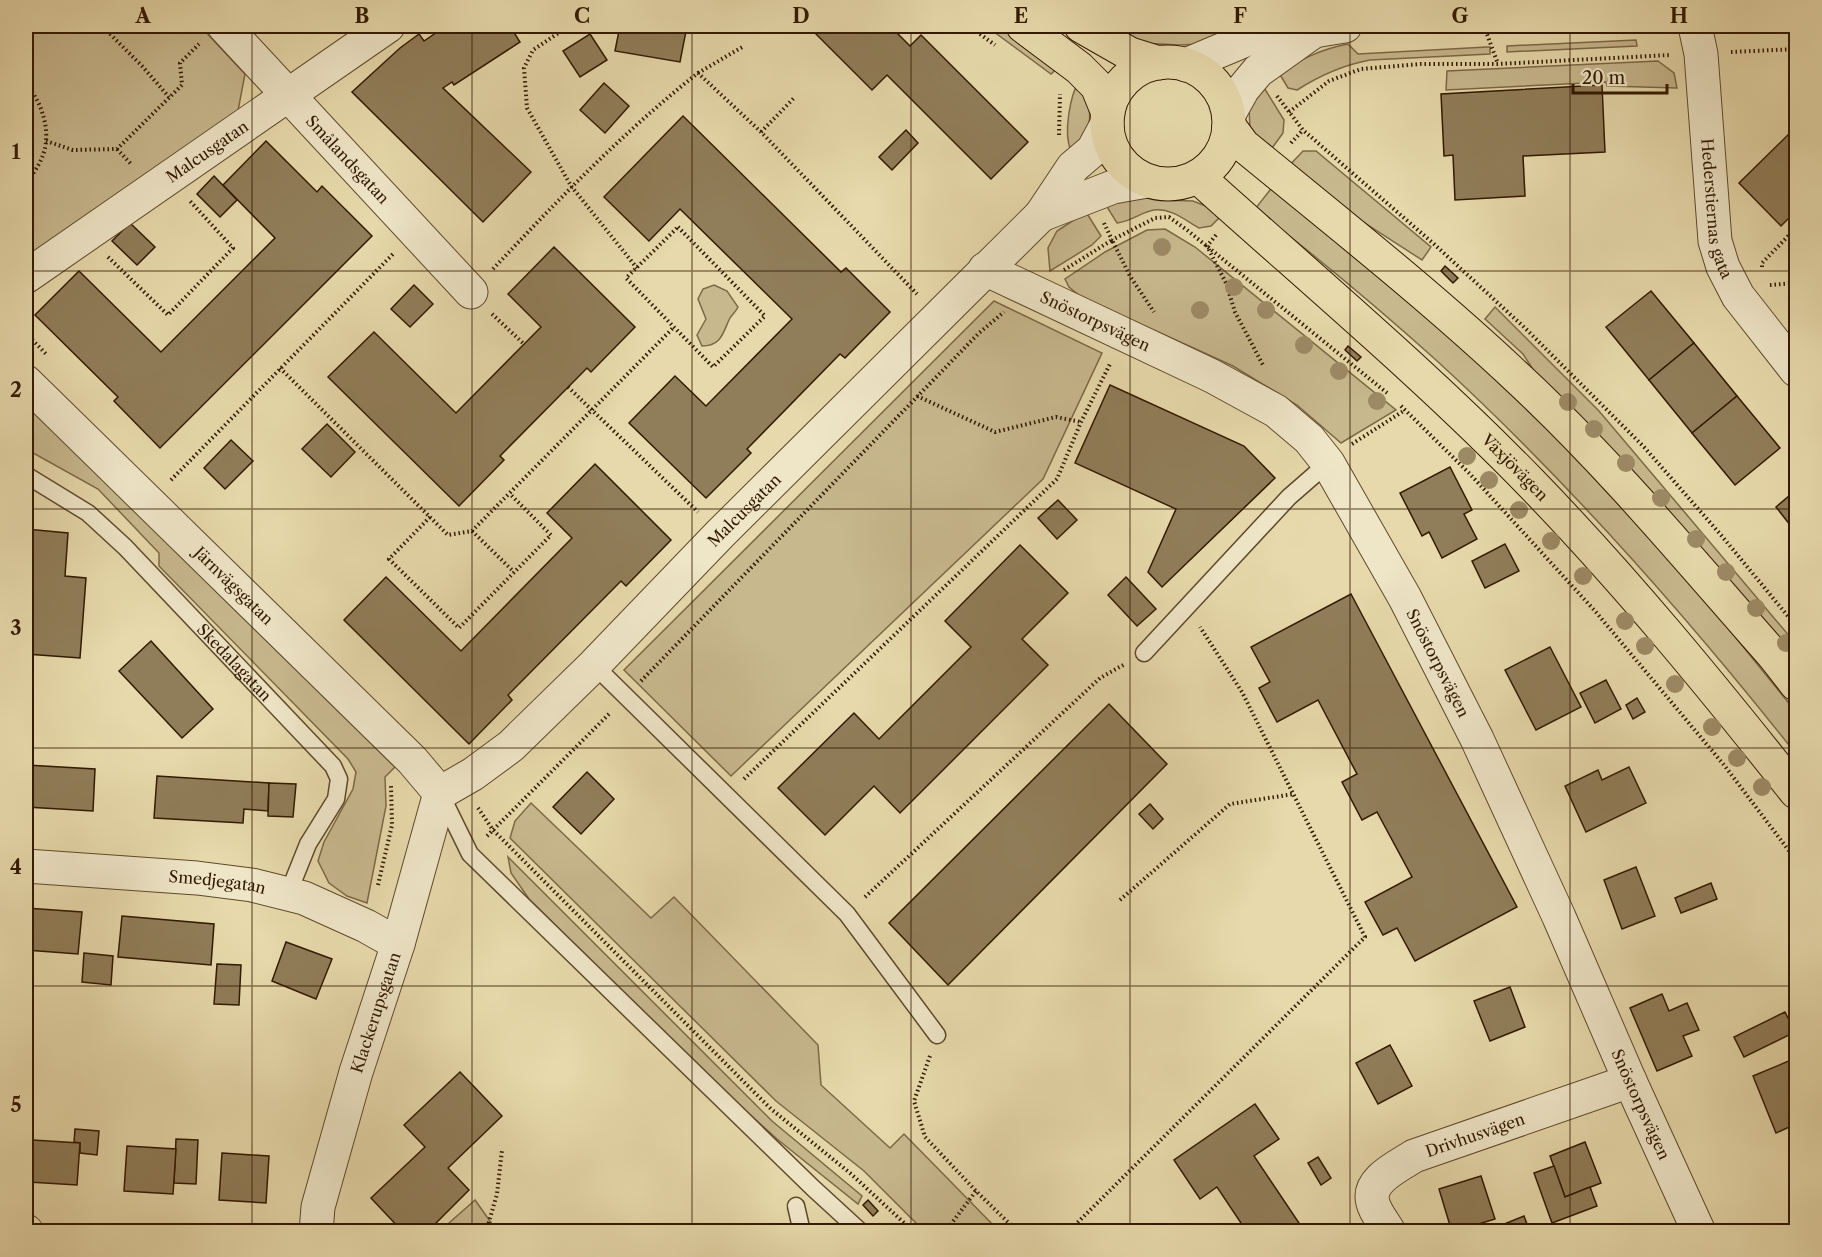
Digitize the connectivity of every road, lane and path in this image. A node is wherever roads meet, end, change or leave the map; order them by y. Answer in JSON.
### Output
{"nodes":[{"id":1,"x":106,"y":26,"type":"edge"},
{"id":2,"x":388,"y":26,"type":"edge"},
{"id":3,"x":569,"y":26,"type":"edge"},
{"id":4,"x":1023,"y":26,"type":"edge"},
{"id":5,"x":1081,"y":26,"type":"edge"},
{"id":6,"x":1484,"y":26,"type":"edge"},
{"id":7,"x":1330,"y":28,"type":"edge"},
{"id":8,"x":213,"y":33,"type":"edge"},
{"id":9,"x":1698,"y":40,"type":"edge"},
{"id":10,"x":744,"y":46,"type":"dead end"},
{"id":11,"x":1797,"y":49,"type":"edge"},
{"id":12,"x":1172,"y":64,"type":"junction"},
{"id":13,"x":1498,"y":64,"type":"junction"},
{"id":14,"x":1079,"y":68,"type":"junction"},
{"id":15,"x":698,"y":73,"type":"junction"},
{"id":16,"x":26,"y":85,"type":"edge"},
{"id":17,"x":288,"y":95,"type":"junction"},
{"id":18,"x":169,"y":97,"type":"junction"},
{"id":19,"x":795,"y":97,"type":"dead end"},
{"id":20,"x":1107,"y":118,"type":"junction"},
{"id":21,"x":1229,"y":120,"type":"junction"},
{"id":22,"x":1303,"y":130,"type":"dead end"},
{"id":23,"x":761,"y":132,"type":"junction"},
{"id":24,"x":46,"y":141,"type":"junction"},
{"id":25,"x":1073,"y":167,"type":"junction"},
{"id":26,"x":1198,"y":177,"type":"junction"},
{"id":27,"x":169,"y":179,"type":"junction"},
{"id":28,"x":1147,"y":181,"type":"junction"},
{"id":29,"x":26,"y":183,"type":"edge"},
{"id":30,"x":571,"y":186,"type":"junction"},
{"id":31,"x":1092,"y":196,"type":"junction"},
{"id":32,"x":1041,"y":215,"type":"junction"},
{"id":33,"x":1797,"y":228,"type":"edge"},
{"id":34,"x":415,"y":232,"type":"junction"},
{"id":35,"x":86,"y":235,"type":"junction"},
{"id":36,"x":1112,"y":240,"type":"junction"},
{"id":37,"x":1207,"y":246,"type":"junction"},
{"id":38,"x":637,"y":268,"type":"junction"},
{"id":39,"x":985,"y":269,"type":"junction"},
{"id":40,"x":1762,"y":274,"type":"dead end"},
{"id":41,"x":27,"y":276,"type":"dead end"},
{"id":42,"x":1030,"y":291,"type":"junction"},
{"id":43,"x":471,"y":292,"type":"junction"},
{"id":44,"x":938,"y":316,"type":"junction"},
{"id":45,"x":1160,"y":322,"type":"dead end"},
{"id":46,"x":674,"y":327,"type":"junction"},
{"id":47,"x":1125,"y":335,"type":"junction"},
{"id":48,"x":524,"y":344,"type":"dead end"},
{"id":49,"x":280,"y":368,"type":"junction"},
{"id":50,"x":1797,"y":370,"type":"edge"},
{"id":51,"x":26,"y":382,"type":"edge"},
{"id":52,"x":568,"y":387,"type":"dead end"},
{"id":53,"x":917,"y":396,"type":"junction"},
{"id":54,"x":1392,"y":397,"type":"dead end"},
{"id":55,"x":1399,"y":404,"type":"dead end"},
{"id":56,"x":592,"y":410,"type":"junction"},
{"id":57,"x":1405,"y":410,"type":"junction"},
{"id":58,"x":1276,"y":411,"type":"junction"},
{"id":59,"x":1081,"y":422,"type":"junction"},
{"id":60,"x":1328,"y":463,"type":"junction"},
{"id":61,"x":26,"y":475,"type":"edge"},
{"id":62,"x":168,"y":482,"type":"dead end"},
{"id":63,"x":510,"y":494,"type":"junction"},
{"id":64,"x":430,"y":517,"type":"junction"},
{"id":65,"x":472,"y":531,"type":"junction"},
{"id":66,"x":720,"y":534,"type":"junction"},
{"id":67,"x":514,"y":572,"type":"junction"},
{"id":68,"x":1188,"y":607,"type":"junction"},
{"id":69,"x":1144,"y":653,"type":"joint"},
{"id":70,"x":594,"y":665,"type":"junction"},
{"id":71,"x":1797,"y":684,"type":"edge"},
{"id":72,"x":626,"y":697,"type":"junction"},
{"id":73,"x":451,"y":787,"type":"junction"},
{"id":74,"x":1797,"y":792,"type":"edge"},
{"id":75,"x":1294,"y":794,"type":"junction"},
{"id":76,"x":727,"y":795,"type":"junction"},
{"id":77,"x":493,"y":831,"type":"junction"},
{"id":78,"x":470,"y":854,"type":"junction"},
{"id":79,"x":1797,"y":860,"type":"edge"},
{"id":80,"x":26,"y":866,"type":"edge"},
{"id":81,"x":288,"y":894,"type":"junction"},
{"id":82,"x":1120,"y":900,"type":"dead end"},
{"id":83,"x":847,"y":914,"type":"junction"},
{"id":84,"x":398,"y":944,"type":"junction"},
{"id":85,"x":937,"y":1035,"type":"joint"},
{"id":86,"x":1630,"y":1081,"type":"junction"},
{"id":87,"x":502,"y":1150,"type":"dead end"},
{"id":88,"x":976,"y":1191,"type":"junction"},
{"id":89,"x":796,"y":1206,"type":"dead end"},
{"id":90,"x":316,"y":1232,"type":"edge"},
{"id":91,"x":486,"y":1232,"type":"edge"},
{"id":92,"x":802,"y":1232,"type":"edge"},
{"id":93,"x":861,"y":1232,"type":"edge"},
{"id":94,"x":914,"y":1232,"type":"edge"},
{"id":95,"x":945,"y":1232,"type":"edge"},
{"id":96,"x":1018,"y":1232,"type":"edge"},
{"id":97,"x":1068,"y":1232,"type":"edge"},
{"id":98,"x":1389,"y":1232,"type":"edge"},
{"id":99,"x":1698,"y":1232,"type":"edge"}],
"edges":[{"from":1,"to":18,"type":"path"},
{"from":2,"to":17,"type":"street","name":"Malcusgatan"},
{"from":3,"to":30,"type":"path"},
{"from":4,"to":14,"type":"highway"},
{"from":5,"to":12,"type":"highway"},
{"from":6,"to":13,"type":"path"},
{"from":7,"to":12,"type":"street"},
{"from":7,"to":21,"type":"street"},
{"from":8,"to":17,"type":"street","name":"Smålandsgatan"},
{"from":8,"to":18,"type":"path"},
{"from":9,"to":11,"type":"path"},
{"from":9,"to":13,"type":"path"},
{"from":9,"to":50,"type":"street","name":"Hederstiernas gata"},
{"from":10,"to":15,"type":"path"},
{"from":12,"to":20,"type":"highway"},
{"from":12,"to":21,"type":"highway"},
{"from":13,"to":22,"type":"path"},
{"from":14,"to":20,"type":"highway"},
{"from":14,"to":25,"type":"path"},
{"from":15,"to":23,"type":"path"},
{"from":15,"to":30,"type":"path"},
{"from":16,"to":24,"type":"path"},
{"from":17,"to":27,"type":"street","name":"Malcusgatan"},
{"from":17,"to":34,"type":"street","name":"Smålandsgatan"},
{"from":18,"to":24,"type":"path"},
{"from":19,"to":23,"type":"path"},
{"from":20,"to":25,"type":"street","name":"Malcusgatan"},
{"from":20,"to":28,"type":"highway"},
{"from":21,"to":26,"type":"highway"},
{"from":21,"to":71,"type":"highway"},
{"from":23,"to":44,"type":"path"},
{"from":24,"to":29,"type":"path"},
{"from":25,"to":32,"type":"street","name":"Malcusgatan"},
{"from":26,"to":28,"type":"highway"},
{"from":26,"to":74,"type":"highway","name":"Växjövägen"},
{"from":27,"to":35,"type":"street","name":"Malcusgatan"},
{"from":27,"to":35,"type":"path"},
{"from":28,"to":31,"type":"street","name":"Malcusgatan"},
{"from":30,"to":38,"type":"path"},
{"from":30,"to":43,"type":"path"},
{"from":31,"to":32,"type":"street","name":"Malcusgatan"},
{"from":31,"to":36,"type":"path"},
{"from":32,"to":39,"type":"street","name":"Malcusgatan"},
{"from":33,"to":40,"type":"path"},
{"from":34,"to":43,"type":"street","name":"Smålandsgatan"},
{"from":34,"to":49,"type":"path"},
{"from":35,"to":41,"type":"street","name":"Malcusgatan"},
{"from":36,"to":37,"type":"path"},
{"from":36,"to":42,"type":"path"},
{"from":36,"to":45,"type":"path"},
{"from":37,"to":54,"type":"path"},
{"from":37,"to":58,"type":"path"},
{"from":38,"to":46,"type":"path"},
{"from":38,"to":46,"type":"path"},
{"from":39,"to":42,"type":"street","name":"Snöstorpsvägen"},
{"from":39,"to":44,"type":"street","name":"Malcusgatan"},
{"from":42,"to":47,"type":"street","name":"Snöstorpsvägen"},
{"from":42,"to":53,"type":"path"},
{"from":43,"to":48,"type":"path"},
{"from":44,"to":66,"type":"street","name":"Malcusgatan"},
{"from":46,"to":56,"type":"path"},
{"from":47,"to":58,"type":"street","name":"Snöstorpsvägen"},
{"from":47,"to":59,"type":"path"},
{"from":49,"to":62,"type":"path"},
{"from":49,"to":64,"type":"path"},
{"from":51,"to":73,"type":"street","name":"Järnvägsgatan"},
{"from":52,"to":56,"type":"path"},
{"from":53,"to":59,"type":"path"},
{"from":53,"to":72,"type":"path"},
{"from":55,"to":57,"type":"path"},
{"from":56,"to":63,"type":"path"},
{"from":56,"to":66,"type":"path"},
{"from":57,"to":60,"type":"path"},
{"from":57,"to":79,"type":"path"},
{"from":58,"to":60,"type":"street","name":"Snöstorpsvägen"},
{"from":59,"to":76,"type":"path"},
{"from":60,"to":68,"type":"lane"},
{"from":60,"to":86,"type":"street","name":"Snöstorpsvägen"},
{"from":61,"to":81,"type":"lane","name":"Skedalagatan"},
{"from":63,"to":65,"type":"path"},
{"from":63,"to":67,"type":"path"},
{"from":64,"to":65,"type":"path"},
{"from":64,"to":67,"type":"path"},
{"from":65,"to":67,"type":"path"},
{"from":66,"to":70,"type":"street","name":"Malcusgatan"},
{"from":68,"to":69,"type":"lane"},
{"from":68,"to":75,"type":"path"},
{"from":69,"to":83,"type":"path"},
{"from":70,"to":72,"type":"lane"},
{"from":70,"to":73,"type":"street","name":"Malcusgatan"},
{"from":72,"to":76,"type":"lane"},
{"from":72,"to":77,"type":"path"},
{"from":73,"to":77,"type":"path"},
{"from":73,"to":78,"type":"lane"},
{"from":73,"to":84,"type":"street","name":"Klackerupsgatan"},
{"from":75,"to":82,"type":"path"},
{"from":75,"to":97,"type":"path"},
{"from":76,"to":83,"type":"lane"},
{"from":77,"to":78,"type":"path"},
{"from":77,"to":94,"type":"path"},
{"from":78,"to":93,"type":"lane"},
{"from":80,"to":81,"type":"street","name":"Smedjegatan"},
{"from":81,"to":84,"type":"street","name":"Smedjegatan"},
{"from":83,"to":85,"type":"lane"},
{"from":84,"to":90,"type":"street","name":"Klackerupsgatan"},
{"from":85,"to":88,"type":"path"},
{"from":86,"to":98,"type":"street","name":"Drivhusvägen"},
{"from":86,"to":99,"type":"street","name":"Snöstorpsvägen"},
{"from":87,"to":91,"type":"path"},
{"from":88,"to":95,"type":"path"},
{"from":88,"to":96,"type":"path"},
{"from":89,"to":92,"type":"lane"}]}
